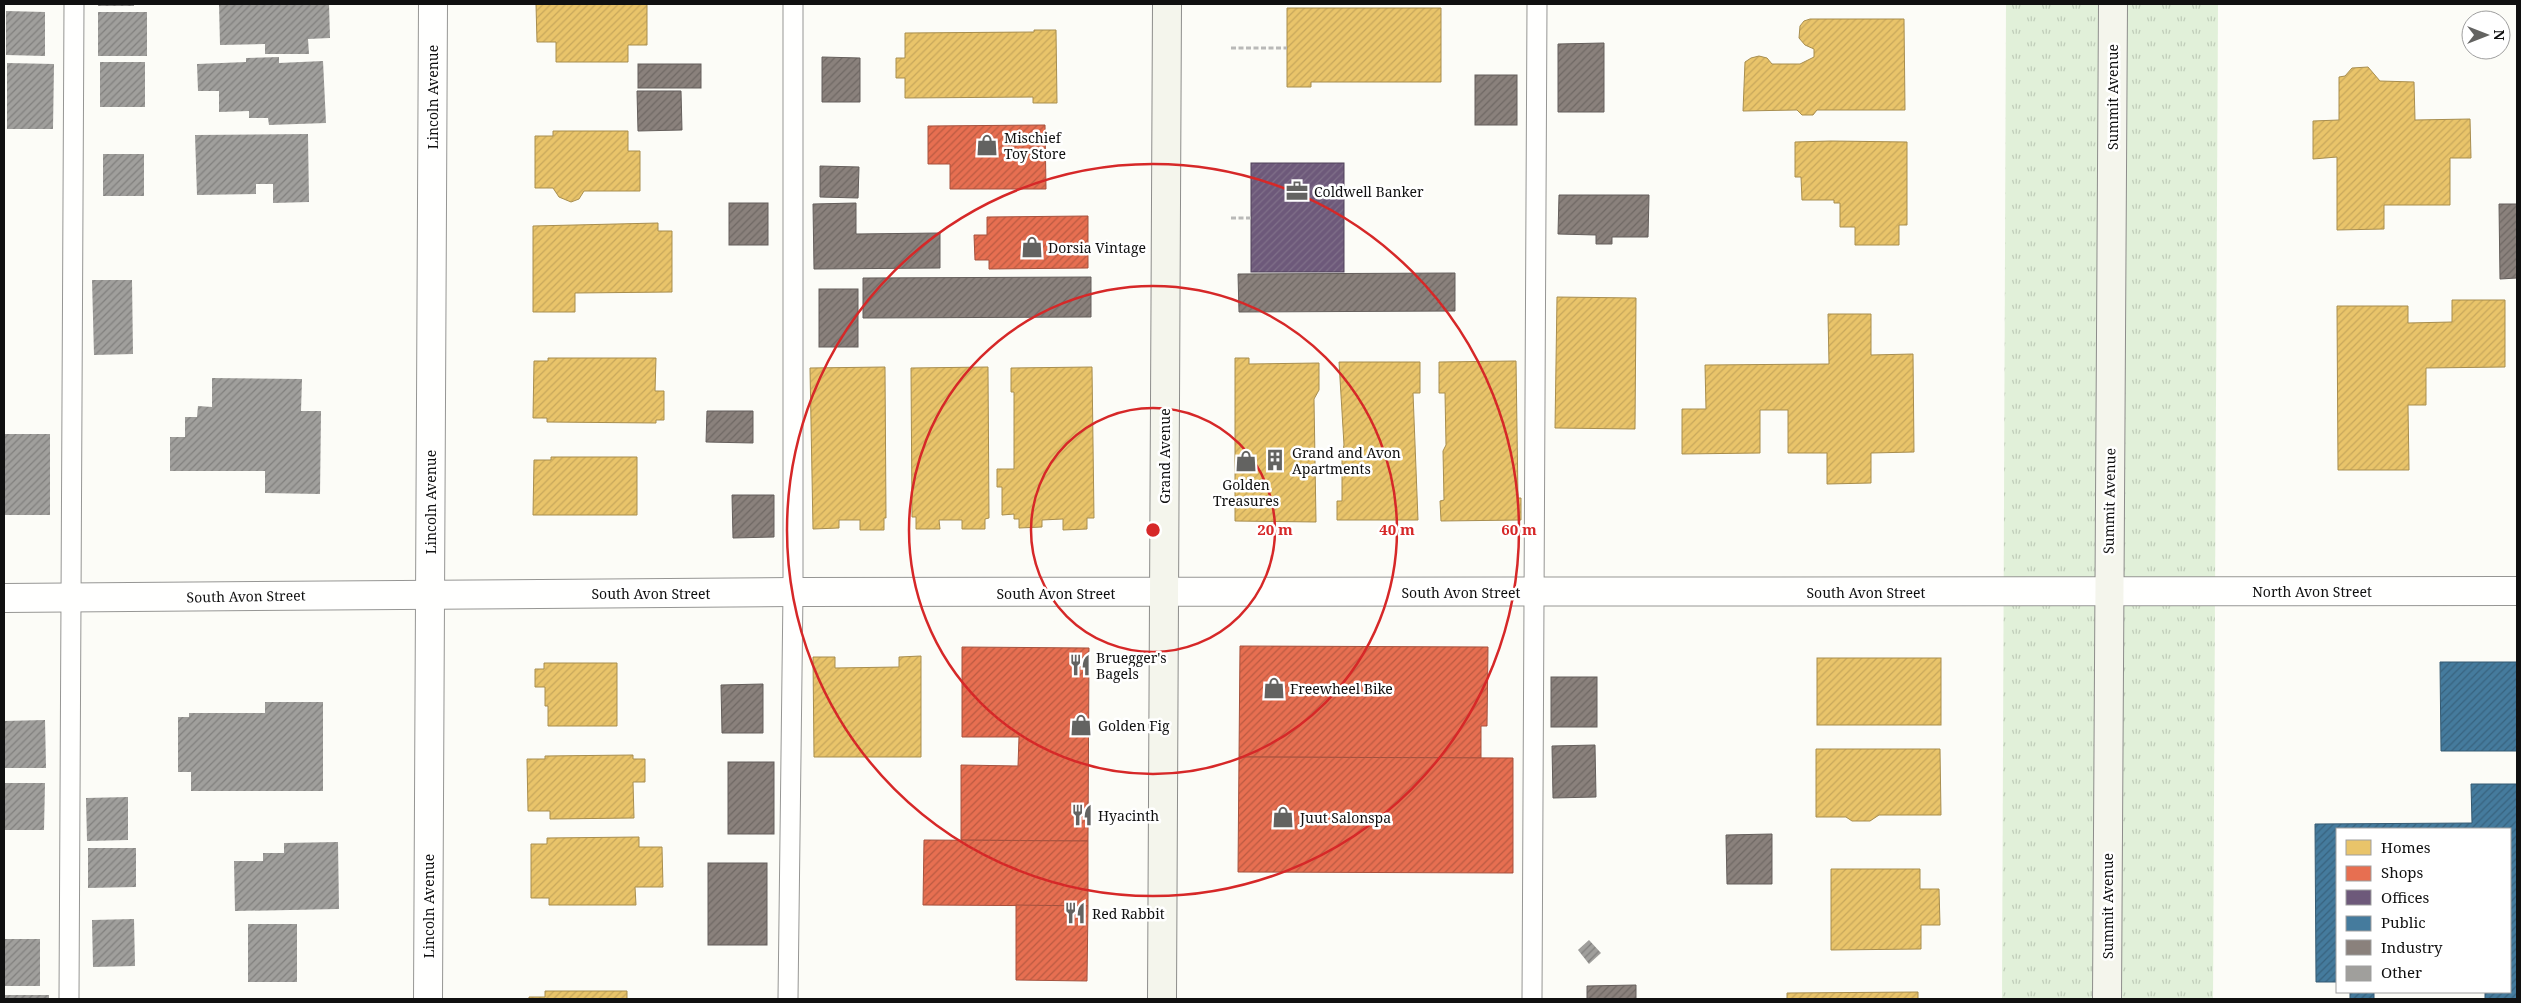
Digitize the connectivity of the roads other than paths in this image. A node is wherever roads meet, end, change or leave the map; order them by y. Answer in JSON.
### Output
{"nodes":[{"id":1,"x":74,"y":4,"type":"edge"},
{"id":2,"x":433,"y":4,"type":"edge"},
{"id":3,"x":794,"y":4,"type":"edge"},
{"id":4,"x":1167,"y":4,"type":"edge"},
{"id":5,"x":1537,"y":4,"type":"edge"},
{"id":6,"x":2113,"y":4,"type":"edge"},
{"id":7,"x":2517,"y":591,"type":"edge"},
{"id":8,"x":793,"y":592,"type":"junction"},
{"id":9,"x":1536,"y":592,"type":"junction"},
{"id":10,"x":2108,"y":592,"type":"junction"},
{"id":11,"x":1164,"y":593,"type":"junction"},
{"id":12,"x":430,"y":594,"type":"junction"},
{"id":13,"x":71,"y":597,"type":"junction"},
{"id":14,"x":4,"y":598,"type":"edge"},
{"id":15,"x":69,"y":999,"type":"edge"},
{"id":16,"x":428,"y":999,"type":"edge"},
{"id":17,"x":788,"y":999,"type":"edge"},
{"id":18,"x":1162,"y":999,"type":"edge"},
{"id":19,"x":1532,"y":999,"type":"edge"},
{"id":20,"x":2107,"y":999,"type":"edge"}],
"edges":[{"from":1,"to":13,"type":"lane"},
{"from":2,"to":12,"type":"street","name":"Lincoln Avenue"},
{"from":3,"to":8,"type":"lane"},
{"from":4,"to":11,"type":"main road","name":"Grand Avenue"},
{"from":5,"to":9,"type":"lane"},
{"from":6,"to":10,"type":"main road","name":"Summit Avenue"},
{"from":7,"to":10,"type":"street","name":"North Avon Street"},
{"from":8,"to":11,"type":"street","name":"South Avon Street"},
{"from":8,"to":12,"type":"street","name":"South Avon Street"},
{"from":8,"to":17,"type":"lane"},
{"from":9,"to":10,"type":"street","name":"South Avon Street"},
{"from":9,"to":11,"type":"street","name":"South Avon Street"},
{"from":9,"to":19,"type":"lane"},
{"from":10,"to":20,"type":"main road","name":"Summit Avenue"},
{"from":11,"to":18,"type":"main road","name":"Grand Avenue"},
{"from":12,"to":13,"type":"street","name":"South Avon Street"},
{"from":12,"to":16,"type":"street","name":"Lincoln Avenue"},
{"from":13,"to":14,"type":"street","name":"South Avon Street"},
{"from":13,"to":15,"type":"lane"}]}
